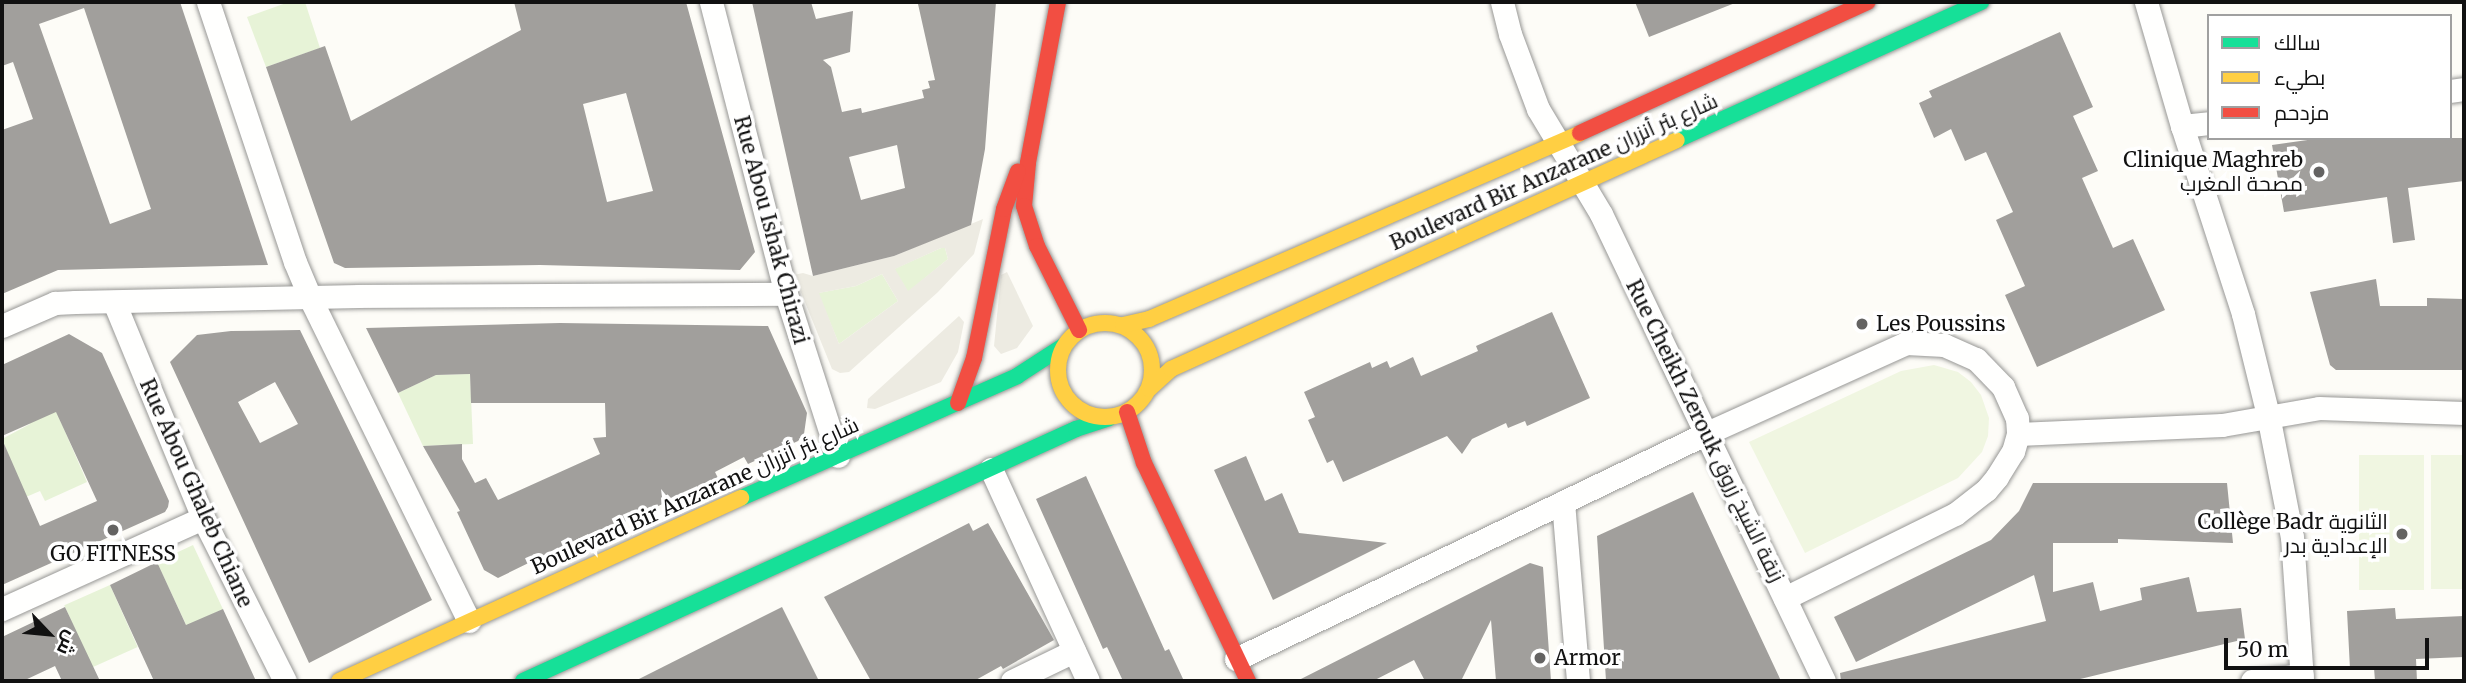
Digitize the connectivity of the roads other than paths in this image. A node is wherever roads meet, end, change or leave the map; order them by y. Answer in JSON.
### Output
{"nodes":[{"id":1,"x":208,"y":2,"type":"edge"},
{"id":2,"x":711,"y":2,"type":"edge"},
{"id":3,"x":1058,"y":2,"type":"edge"},
{"id":4,"x":1502,"y":2,"type":"edge"},
{"id":5,"x":1868,"y":2,"type":"edge"},
{"id":6,"x":1981,"y":2,"type":"edge"},
{"id":7,"x":2146,"y":2,"type":"edge"},
{"id":8,"x":2207,"y":123,"type":"edge"},
{"id":9,"x":2182,"y":126,"type":"junction"},
{"id":10,"x":1559,"y":143,"type":"junction"},
{"id":11,"x":1028,"y":163,"type":"junction"},
{"id":12,"x":1583,"y":182,"type":"junction"},
{"id":13,"x":786,"y":294,"type":"junction"},
{"id":14,"x":310,"y":298,"type":"junction"},
{"id":15,"x":114,"y":302,"type":"junction"},
{"id":16,"x":1123,"y":325,"type":"junction"},
{"id":17,"x":2,"y":326,"type":"edge"},
{"id":18,"x":1079,"y":330,"type":"junction"},
{"id":19,"x":1065,"y":345,"type":"junction"},
{"id":20,"x":1149,"y":389,"type":"junction"},
{"id":21,"x":958,"y":402,"type":"junction"},
{"id":22,"x":1127,"y":412,"type":"junction"},
{"id":23,"x":2464,"y":413,"type":"edge"},
{"id":24,"x":2268,"y":415,"type":"junction"},
{"id":25,"x":1109,"y":418,"type":"junction"},
{"id":26,"x":1707,"y":433,"type":"junction"},
{"id":27,"x":2018,"y":434,"type":"junction"},
{"id":28,"x":838,"y":456,"type":"junction"},
{"id":29,"x":991,"y":469,"type":"junction"},
{"id":30,"x":1563,"y":502,"type":"junction"},
{"id":31,"x":203,"y":518,"type":"junction"},
{"id":32,"x":1785,"y":598,"type":"junction"},
{"id":33,"x":2,"y":609,"type":"edge"},
{"id":34,"x":469,"y":621,"type":"junction"},
{"id":35,"x":1074,"y":651,"type":"junction"},
{"id":36,"x":1236,"y":659,"type":"junction"},
{"id":37,"x":2302,"y":678,"type":"edge"},
{"id":38,"x":285,"y":681,"type":"edge"},
{"id":39,"x":339,"y":681,"type":"edge"},
{"id":40,"x":523,"y":681,"type":"edge"},
{"id":41,"x":1012,"y":681,"type":"edge"},
{"id":42,"x":1088,"y":681,"type":"edge"},
{"id":43,"x":1248,"y":681,"type":"edge"},
{"id":44,"x":1578,"y":681,"type":"edge"},
{"id":45,"x":1824,"y":681,"type":"edge"},
{"id":46,"x":2252,"y":681,"type":"edge"}],
"edges":[{"from":1,"to":14,"type":"street"},
{"from":2,"to":13,"type":"street","name":"Rue Abou Ishak Chirazi"},
{"from":3,"to":11,"type":"main road"},
{"from":4,"to":10,"type":"street","name":"Rue Cheikh Zerouk زنقة الشيخ زروق"},
{"from":5,"to":10,"type":"main road","name":"Boulevard Bir Anzarane شارع بئر أنزران"},
{"from":6,"to":12,"type":"main road","name":"Boulevard Bir Anzarane شارع بئر أنزران"},
{"from":7,"to":9,"type":"street"},
{"from":8,"to":9,"type":"street"},
{"from":9,"to":24,"type":"street"},
{"from":10,"to":12,"type":"street","name":"Rue Cheikh Zerouk زنقة الشيخ زروق"},
{"from":10,"to":16,"type":"main road","name":"Boulevard Bir Anzarane شارع بئر أنزران"},
{"from":11,"to":18,"type":"main road"},
{"from":11,"to":21,"type":"main road"},
{"from":12,"to":20,"type":"main road","name":"Boulevard Bir Anzarane شارع بئر أنزران"},
{"from":12,"to":26,"type":"street","name":"Rue Cheikh Zerouk زنقة الشيخ زروق"},
{"from":13,"to":14,"type":"street"},
{"from":13,"to":28,"type":"street","name":"Rue Abou Ishak Chirazi"},
{"from":14,"to":15,"type":"street"},
{"from":14,"to":34,"type":"street"},
{"from":15,"to":17,"type":"street"},
{"from":15,"to":31,"type":"street","name":"Rue Abou Ghaleb Chiane"},
{"from":16,"to":18,"type":"main road"},
{"from":16,"to":20,"type":"main road"},
{"from":18,"to":19,"type":"main road"},
{"from":19,"to":21,"type":"main road","name":"Boulevard Bir Anzarane شارع بئر أنزران"},
{"from":19,"to":25,"type":"main road"},
{"from":20,"to":22,"type":"main road"},
{"from":21,"to":28,"type":"main road","name":"Boulevard Bir Anzarane شارع بئر أنزران"},
{"from":22,"to":25,"type":"main road"},
{"from":22,"to":36,"type":"main road"},
{"from":23,"to":24,"type":"street"},
{"from":24,"to":27,"type":"street"},
{"from":24,"to":37,"type":"street"},
{"from":25,"to":29,"type":"main road"},
{"from":26,"to":27,"type":"street"},
{"from":26,"to":30,"type":"street"},
{"from":26,"to":32,"type":"street","name":"Rue Cheikh Zerouk زنقة الشيخ زروق"},
{"from":27,"to":32,"type":"street"},
{"from":28,"to":34,"type":"main road","name":"Boulevard Bir Anzarane شارع بئر أنزران"},
{"from":29,"to":35,"type":"street"},
{"from":29,"to":40,"type":"main road"},
{"from":30,"to":36,"type":"street"},
{"from":30,"to":44,"type":"street"},
{"from":31,"to":33,"type":"street"},
{"from":31,"to":38,"type":"street","name":"Rue Abou Ghaleb Chiane"},
{"from":32,"to":45,"type":"street","name":"Rue Cheikh Zerouk زنقة الشيخ زروق"},
{"from":34,"to":39,"type":"main road","name":"Boulevard Bir Anzarane شارع بئر أنزران"},
{"from":35,"to":41,"type":"street"},
{"from":35,"to":42,"type":"street"},
{"from":36,"to":43,"type":"main road"},
{"from":37,"to":46,"type":"street"}]}
